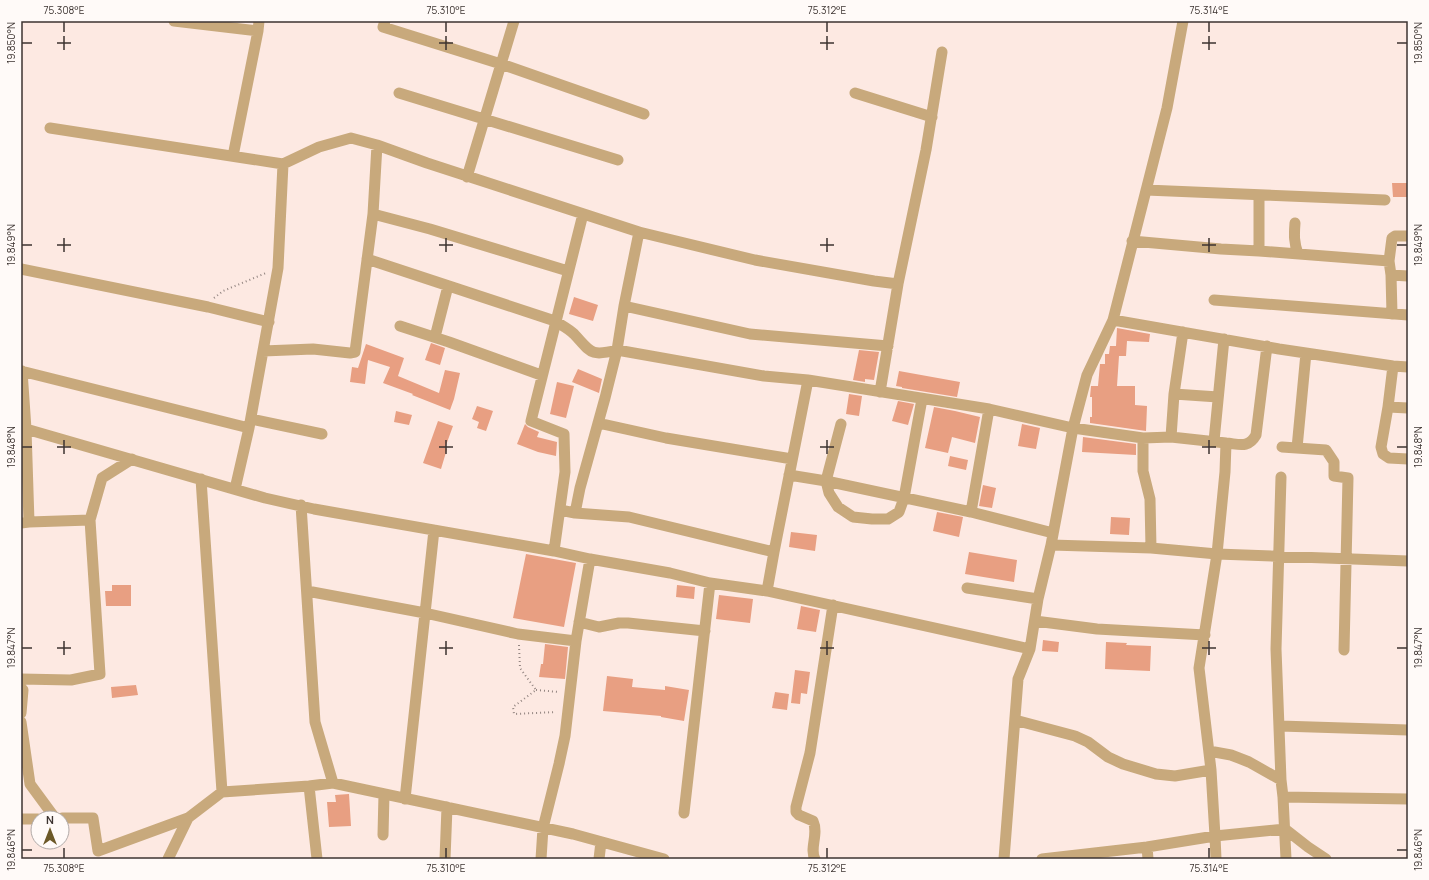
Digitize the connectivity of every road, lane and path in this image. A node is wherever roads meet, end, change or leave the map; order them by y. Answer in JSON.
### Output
{"nodes":[{"id":1,"x":174,"y":21,"type":"edge"},
{"id":2,"x":385,"y":21,"type":"edge"},
{"id":3,"x":514,"y":21,"type":"edge"},
{"id":4,"x":1183,"y":21,"type":"edge"},
{"id":5,"x":258,"y":26,"type":"edge"},
{"id":6,"x":942,"y":52,"type":"dead end"},
{"id":7,"x":501,"y":64,"type":"junction"},
{"id":8,"x":399,"y":92,"type":"dead end"},
{"id":9,"x":855,"y":93,"type":"dead end"},
{"id":10,"x":644,"y":114,"type":"dead end"},
{"id":11,"x":932,"y":117,"type":"junction"},
{"id":12,"x":485,"y":118,"type":"junction"},
{"id":13,"x":50,"y":128,"type":"dead end"},
{"id":14,"x":377,"y":145,"type":"junction"},
{"id":15,"x":233,"y":156,"type":"junction"},
{"id":16,"x":618,"y":160,"type":"dead end"},
{"id":17,"x":283,"y":164,"type":"junction"},
{"id":18,"x":467,"y":177,"type":"junction"},
{"id":19,"x":1146,"y":190,"type":"junction"},
{"id":20,"x":1259,"y":195,"type":"junction"},
{"id":21,"x":1385,"y":200,"type":"dead end"},
{"id":22,"x":373,"y":214,"type":"junction"},
{"id":23,"x":583,"y":214,"type":"junction"},
{"id":24,"x":1295,"y":223,"type":"dead end"},
{"id":25,"x":639,"y":232,"type":"junction"},
{"id":26,"x":1408,"y":236,"type":"edge"},
{"id":27,"x":1132,"y":241,"type":"junction"},
{"id":28,"x":1259,"y":251,"type":"junction"},
{"id":29,"x":1298,"y":254,"type":"junction"},
{"id":30,"x":367,"y":259,"type":"junction"},
{"id":31,"x":1389,"y":261,"type":"junction"},
{"id":32,"x":278,"y":268,"type":"junction"},
{"id":33,"x":21,"y":269,"type":"edge"},
{"id":34,"x":568,"y":271,"type":"junction"},
{"id":35,"x":1391,"y":275,"type":"junction"},
{"id":36,"x":1408,"y":276,"type":"edge"},
{"id":37,"x":898,"y":284,"type":"junction"},
{"id":38,"x":448,"y":286,"type":"junction"},
{"id":39,"x":1214,"y":300,"type":"dead end"},
{"id":40,"x":624,"y":306,"type":"junction"},
{"id":41,"x":208,"y":307,"type":"junction"},
{"id":42,"x":1392,"y":314,"type":"junction"},
{"id":43,"x":1408,"y":315,"type":"edge"},
{"id":44,"x":1113,"y":320,"type":"junction"},
{"id":45,"x":555,"y":321,"type":"junction"},
{"id":46,"x":268,"y":322,"type":"junction"},
{"id":47,"x":400,"y":326,"type":"dead end"},
{"id":48,"x":1183,"y":332,"type":"junction"},
{"id":49,"x":435,"y":337,"type":"junction"},
{"id":50,"x":1224,"y":339,"type":"junction"},
{"id":51,"x":888,"y":346,"type":"junction"},
{"id":52,"x":1267,"y":346,"type":"junction"},
{"id":53,"x":617,"y":350,"type":"junction"},
{"id":54,"x":263,"y":351,"type":"junction"},
{"id":55,"x":1306,"y":353,"type":"junction"},
{"id":56,"x":1393,"y":366,"type":"junction"},
{"id":57,"x":1408,"y":367,"type":"edge"},
{"id":58,"x":21,"y":371,"type":"edge"},
{"id":59,"x":542,"y":375,"type":"junction"},
{"id":60,"x":808,"y":380,"type":"junction"},
{"id":61,"x":880,"y":392,"type":"junction"},
{"id":62,"x":1174,"y":394,"type":"junction"},
{"id":63,"x":1218,"y":397,"type":"junction"},
{"id":64,"x":922,"y":399,"type":"junction"},
{"id":65,"x":1388,"y":407,"type":"junction"},
{"id":66,"x":1408,"y":408,"type":"edge"},
{"id":67,"x":989,"y":409,"type":"junction"},
{"id":68,"x":598,"y":423,"type":"junction"},
{"id":69,"x":250,"y":424,"type":"junction"},
{"id":70,"x":841,"y":424,"type":"dead end"},
{"id":71,"x":1073,"y":428,"type":"junction"},
{"id":72,"x":26,"y":429,"type":"junction"},
{"id":73,"x":322,"y":434,"type":"dead end"},
{"id":74,"x":1171,"y":437,"type":"junction"},
{"id":75,"x":1143,"y":438,"type":"junction"},
{"id":76,"x":1214,"y":441,"type":"junction"},
{"id":77,"x":1226,"y":443,"type":"junction"},
{"id":78,"x":1282,"y":447,"type":"dead end"},
{"id":79,"x":1297,"y":448,"type":"junction"},
{"id":80,"x":132,"y":459,"type":"junction"},
{"id":81,"x":792,"y":459,"type":"junction"},
{"id":82,"x":1408,"y":459,"type":"edge"},
{"id":83,"x":789,"y":475,"type":"junction"},
{"id":84,"x":1281,"y":477,"type":"dead end"},
{"id":85,"x":201,"y":479,"type":"junction"},
{"id":86,"x":826,"y":481,"type":"junction"},
{"id":87,"x":235,"y":489,"type":"junction"},
{"id":88,"x":904,"y":498,"type":"junction"},
{"id":89,"x":300,"y":505,"type":"junction"},
{"id":90,"x":560,"y":510,"type":"junction"},
{"id":91,"x":971,"y":512,"type":"junction"},
{"id":92,"x":575,"y":514,"type":"junction"},
{"id":93,"x":90,"y":520,"type":"junction"},
{"id":94,"x":25,"y":523,"type":"edge"},
{"id":95,"x":434,"y":530,"type":"junction"},
{"id":96,"x":1053,"y":533,"type":"junction"},
{"id":97,"x":1051,"y":544,"type":"junction"},
{"id":98,"x":1151,"y":548,"type":"junction"},
{"id":99,"x":554,"y":551,"type":"junction"},
{"id":100,"x":774,"y":552,"type":"junction"},
{"id":101,"x":1217,"y":554,"type":"junction"},
{"id":102,"x":1279,"y":556,"type":"junction"},
{"id":103,"x":1346,"y":558,"type":"junction"},
{"id":104,"x":590,"y":559,"type":"junction"},
{"id":105,"x":1408,"y":561,"type":"edge"},
{"id":106,"x":710,"y":583,"type":"junction"},
{"id":107,"x":967,"y":588,"type":"dead end"},
{"id":108,"x":307,"y":591,"type":"junction"},
{"id":109,"x":767,"y":591,"type":"junction"},
{"id":110,"x":1038,"y":599,"type":"junction"},
{"id":111,"x":833,"y":605,"type":"junction"},
{"id":112,"x":425,"y":613,"type":"junction"},
{"id":113,"x":1035,"y":620,"type":"junction"},
{"id":114,"x":579,"y":622,"type":"junction"},
{"id":115,"x":705,"y":631,"type":"junction"},
{"id":116,"x":518,"y":634,"type":"junction"},
{"id":117,"x":1205,"y":635,"type":"junction"},
{"id":118,"x":576,"y":641,"type":"junction"},
{"id":119,"x":1030,"y":649,"type":"junction"},
{"id":120,"x":1344,"y":650,"type":"dead end"},
{"id":121,"x":21,"y":679,"type":"edge"},
{"id":122,"x":21,"y":688,"type":"edge"},
{"id":123,"x":536,"y":690,"type":"junction"},
{"id":124,"x":569,"y":694,"type":"junction"},
{"id":125,"x":567,"y":712,"type":"junction"},
{"id":126,"x":21,"y":713,"type":"edge"},
{"id":127,"x":1015,"y":720,"type":"junction"},
{"id":128,"x":21,"y":722,"type":"edge"},
{"id":129,"x":1280,"y":726,"type":"junction"},
{"id":130,"x":1408,"y":730,"type":"edge"},
{"id":131,"x":1209,"y":751,"type":"junction"},
{"id":132,"x":1211,"y":770,"type":"junction"},
{"id":133,"x":1281,"y":780,"type":"junction"},
{"id":134,"x":333,"y":783,"type":"junction"},
{"id":135,"x":309,"y":786,"type":"junction"},
{"id":136,"x":222,"y":792,"type":"junction"},
{"id":137,"x":384,"y":794,"type":"junction"},
{"id":138,"x":1283,"y":797,"type":"junction"},
{"id":139,"x":405,"y":799,"type":"junction"},
{"id":140,"x":1408,"y":800,"type":"edge"},
{"id":141,"x":447,"y":807,"type":"junction"},
{"id":142,"x":49,"y":810,"type":"edge"},
{"id":143,"x":684,"y":813,"type":"dead end"},
{"id":144,"x":70,"y":818,"type":"edge"},
{"id":145,"x":188,"y":818,"type":"junction"},
{"id":146,"x":543,"y":828,"type":"junction"},
{"id":147,"x":1285,"y":829,"type":"junction"},
{"id":148,"x":383,"y":836,"type":"dead end"},
{"id":149,"x":1215,"y":836,"type":"junction"},
{"id":150,"x":601,"y":842,"type":"junction"},
{"id":151,"x":1147,"y":847,"type":"junction"},
{"id":152,"x":94,"y":855,"type":"edge"},
{"id":153,"x":168,"y":859,"type":"edge"},
{"id":154,"x":317,"y":859,"type":"edge"},
{"id":155,"x":445,"y":859,"type":"edge"},
{"id":156,"x":541,"y":859,"type":"edge"},
{"id":157,"x":599,"y":859,"type":"edge"},
{"id":158,"x":664,"y":859,"type":"edge"},
{"id":159,"x":815,"y":859,"type":"edge"},
{"id":160,"x":1004,"y":859,"type":"edge"},
{"id":161,"x":1042,"y":859,"type":"edge"},
{"id":162,"x":1148,"y":859,"type":"edge"},
{"id":163,"x":1216,"y":859,"type":"edge"},
{"id":164,"x":1286,"y":859,"type":"edge"},
{"id":165,"x":1326,"y":859,"type":"edge"}],
"edges":[{"from":1,"to":5,"type":"street"},
{"from":2,"to":7,"type":"street"},
{"from":3,"to":7,"type":"street"},
{"from":4,"to":19,"type":"street"},
{"from":5,"to":15,"type":"street"},
{"from":6,"to":11,"type":"street"},
{"from":7,"to":10,"type":"street"},
{"from":7,"to":12,"type":"street"},
{"from":8,"to":12,"type":"street"},
{"from":9,"to":11,"type":"street"},
{"from":11,"to":37,"type":"street"},
{"from":12,"to":16,"type":"street"},
{"from":12,"to":18,"type":"street"},
{"from":13,"to":15,"type":"street"},
{"from":14,"to":17,"type":"street"},
{"from":14,"to":18,"type":"street"},
{"from":14,"to":22,"type":"street"},
{"from":15,"to":17,"type":"street"},
{"from":17,"to":32,"type":"street"},
{"from":18,"to":23,"type":"street"},
{"from":19,"to":20,"type":"street"},
{"from":19,"to":27,"type":"street"},
{"from":20,"to":21,"type":"street"},
{"from":20,"to":28,"type":"street"},
{"from":22,"to":30,"type":"street"},
{"from":22,"to":34,"type":"street"},
{"from":23,"to":25,"type":"street"},
{"from":23,"to":34,"type":"street"},
{"from":24,"to":29,"type":"street"},
{"from":25,"to":37,"type":"street"},
{"from":25,"to":40,"type":"street"},
{"from":26,"to":31,"type":"street"},
{"from":27,"to":28,"type":"street"},
{"from":27,"to":44,"type":"street"},
{"from":28,"to":29,"type":"street"},
{"from":29,"to":31,"type":"street"},
{"from":30,"to":38,"type":"street"},
{"from":30,"to":54,"type":"street"},
{"from":31,"to":35,"type":"street"},
{"from":32,"to":41,"type":"path"},
{"from":32,"to":46,"type":"street"},
{"from":33,"to":41,"type":"street"},
{"from":34,"to":45,"type":"street"},
{"from":35,"to":36,"type":"street"},
{"from":35,"to":42,"type":"street"},
{"from":37,"to":51,"type":"street"},
{"from":38,"to":45,"type":"street"},
{"from":38,"to":49,"type":"street"},
{"from":39,"to":42,"type":"street"},
{"from":40,"to":51,"type":"street"},
{"from":40,"to":53,"type":"street"},
{"from":41,"to":46,"type":"street"},
{"from":42,"to":43,"type":"street"},
{"from":44,"to":48,"type":"street"},
{"from":44,"to":71,"type":"street"},
{"from":45,"to":53,"type":"street"},
{"from":45,"to":59,"type":"street"},
{"from":46,"to":54,"type":"street"},
{"from":47,"to":49,"type":"street"},
{"from":48,"to":50,"type":"street"},
{"from":48,"to":62,"type":"street"},
{"from":49,"to":59,"type":"street"},
{"from":50,"to":52,"type":"street"},
{"from":50,"to":63,"type":"street"},
{"from":51,"to":61,"type":"street"},
{"from":52,"to":55,"type":"street"},
{"from":52,"to":77,"type":"street"},
{"from":53,"to":60,"type":"street"},
{"from":53,"to":68,"type":"street"},
{"from":54,"to":69,"type":"street"},
{"from":55,"to":56,"type":"street"},
{"from":55,"to":79,"type":"street"},
{"from":56,"to":57,"type":"street"},
{"from":56,"to":65,"type":"street"},
{"from":58,"to":69,"type":"street"},
{"from":58,"to":72,"type":"street"},
{"from":59,"to":90,"type":"street"},
{"from":60,"to":61,"type":"street"},
{"from":60,"to":81,"type":"street"},
{"from":61,"to":64,"type":"street"},
{"from":62,"to":63,"type":"street"},
{"from":62,"to":74,"type":"street"},
{"from":63,"to":76,"type":"street"},
{"from":64,"to":67,"type":"street"},
{"from":64,"to":88,"type":"street"},
{"from":65,"to":66,"type":"street"},
{"from":65,"to":82,"type":"street"},
{"from":67,"to":71,"type":"street"},
{"from":67,"to":91,"type":"street"},
{"from":68,"to":81,"type":"street"},
{"from":68,"to":92,"type":"street"},
{"from":69,"to":73,"type":"street"},
{"from":69,"to":87,"type":"street"},
{"from":70,"to":86,"type":"street"},
{"from":71,"to":75,"type":"street"},
{"from":71,"to":96,"type":"street"},
{"from":72,"to":80,"type":"street"},
{"from":72,"to":94,"type":"street"},
{"from":74,"to":75,"type":"street"},
{"from":74,"to":76,"type":"street"},
{"from":75,"to":98,"type":"street"},
{"from":76,"to":77,"type":"street"},
{"from":77,"to":101,"type":"street"},
{"from":78,"to":79,"type":"street"},
{"from":79,"to":103,"type":"street"},
{"from":80,"to":85,"type":"street"},
{"from":80,"to":93,"type":"street"},
{"from":81,"to":83,"type":"street"},
{"from":83,"to":86,"type":"street"},
{"from":83,"to":100,"type":"street"},
{"from":84,"to":102,"type":"street"},
{"from":85,"to":87,"type":"street"},
{"from":85,"to":136,"type":"street"},
{"from":86,"to":88,"type":"street"},
{"from":86,"to":88,"type":"street"},
{"from":87,"to":89,"type":"street"},
{"from":88,"to":91,"type":"street"},
{"from":89,"to":95,"type":"street"},
{"from":89,"to":108,"type":"street"},
{"from":90,"to":92,"type":"street"},
{"from":90,"to":99,"type":"street"},
{"from":91,"to":96,"type":"street"},
{"from":92,"to":100,"type":"street"},
{"from":93,"to":94,"type":"street"},
{"from":93,"to":121,"type":"street"},
{"from":95,"to":99,"type":"street"},
{"from":95,"to":112,"type":"street"},
{"from":96,"to":97,"type":"street"},
{"from":97,"to":98,"type":"street"},
{"from":97,"to":110,"type":"street"},
{"from":98,"to":101,"type":"street"},
{"from":99,"to":104,"type":"street"},
{"from":100,"to":109,"type":"street"},
{"from":101,"to":102,"type":"street"},
{"from":101,"to":117,"type":"street"},
{"from":102,"to":103,"type":"street"},
{"from":102,"to":129,"type":"street"},
{"from":103,"to":105,"type":"street"},
{"from":103,"to":120,"type":"street"},
{"from":104,"to":106,"type":"street"},
{"from":104,"to":114,"type":"street"},
{"from":106,"to":109,"type":"street"},
{"from":106,"to":115,"type":"street"},
{"from":107,"to":110,"type":"street"},
{"from":108,"to":112,"type":"street"},
{"from":108,"to":134,"type":"street"},
{"from":109,"to":111,"type":"street"},
{"from":110,"to":113,"type":"street"},
{"from":111,"to":119,"type":"street"},
{"from":111,"to":159,"type":"street"},
{"from":112,"to":116,"type":"street"},
{"from":112,"to":139,"type":"street"},
{"from":113,"to":117,"type":"street"},
{"from":113,"to":119,"type":"street"},
{"from":114,"to":115,"type":"street"},
{"from":114,"to":118,"type":"street"},
{"from":115,"to":143,"type":"street"},
{"from":116,"to":118,"type":"street"},
{"from":116,"to":123,"type":"path"},
{"from":117,"to":131,"type":"street"},
{"from":118,"to":124,"type":"street"},
{"from":119,"to":127,"type":"street"},
{"from":122,"to":126,"type":"street"},
{"from":123,"to":124,"type":"path"},
{"from":123,"to":125,"type":"path"},
{"from":124,"to":125,"type":"street"},
{"from":125,"to":146,"type":"street"},
{"from":127,"to":132,"type":"street"},
{"from":127,"to":160,"type":"street"},
{"from":128,"to":142,"type":"street"},
{"from":129,"to":130,"type":"street"},
{"from":129,"to":133,"type":"street"},
{"from":131,"to":132,"type":"street"},
{"from":131,"to":133,"type":"street"},
{"from":132,"to":149,"type":"street"},
{"from":133,"to":138,"type":"street"},
{"from":134,"to":135,"type":"street"},
{"from":134,"to":137,"type":"street"},
{"from":135,"to":136,"type":"street"},
{"from":135,"to":154,"type":"street"},
{"from":136,"to":145,"type":"street"},
{"from":137,"to":139,"type":"street"},
{"from":137,"to":148,"type":"street"},
{"from":138,"to":140,"type":"street"},
{"from":138,"to":147,"type":"street"},
{"from":139,"to":141,"type":"street"},
{"from":141,"to":146,"type":"street"},
{"from":141,"to":155,"type":"street"},
{"from":144,"to":152,"type":"street"},
{"from":145,"to":152,"type":"street"},
{"from":145,"to":153,"type":"street"},
{"from":146,"to":150,"type":"street"},
{"from":146,"to":156,"type":"street"},
{"from":147,"to":149,"type":"street"},
{"from":147,"to":164,"type":"street"},
{"from":147,"to":165,"type":"street"},
{"from":149,"to":151,"type":"street"},
{"from":149,"to":163,"type":"street"},
{"from":150,"to":157,"type":"street"},
{"from":150,"to":158,"type":"street"},
{"from":151,"to":161,"type":"street"},
{"from":151,"to":162,"type":"street"}]}
